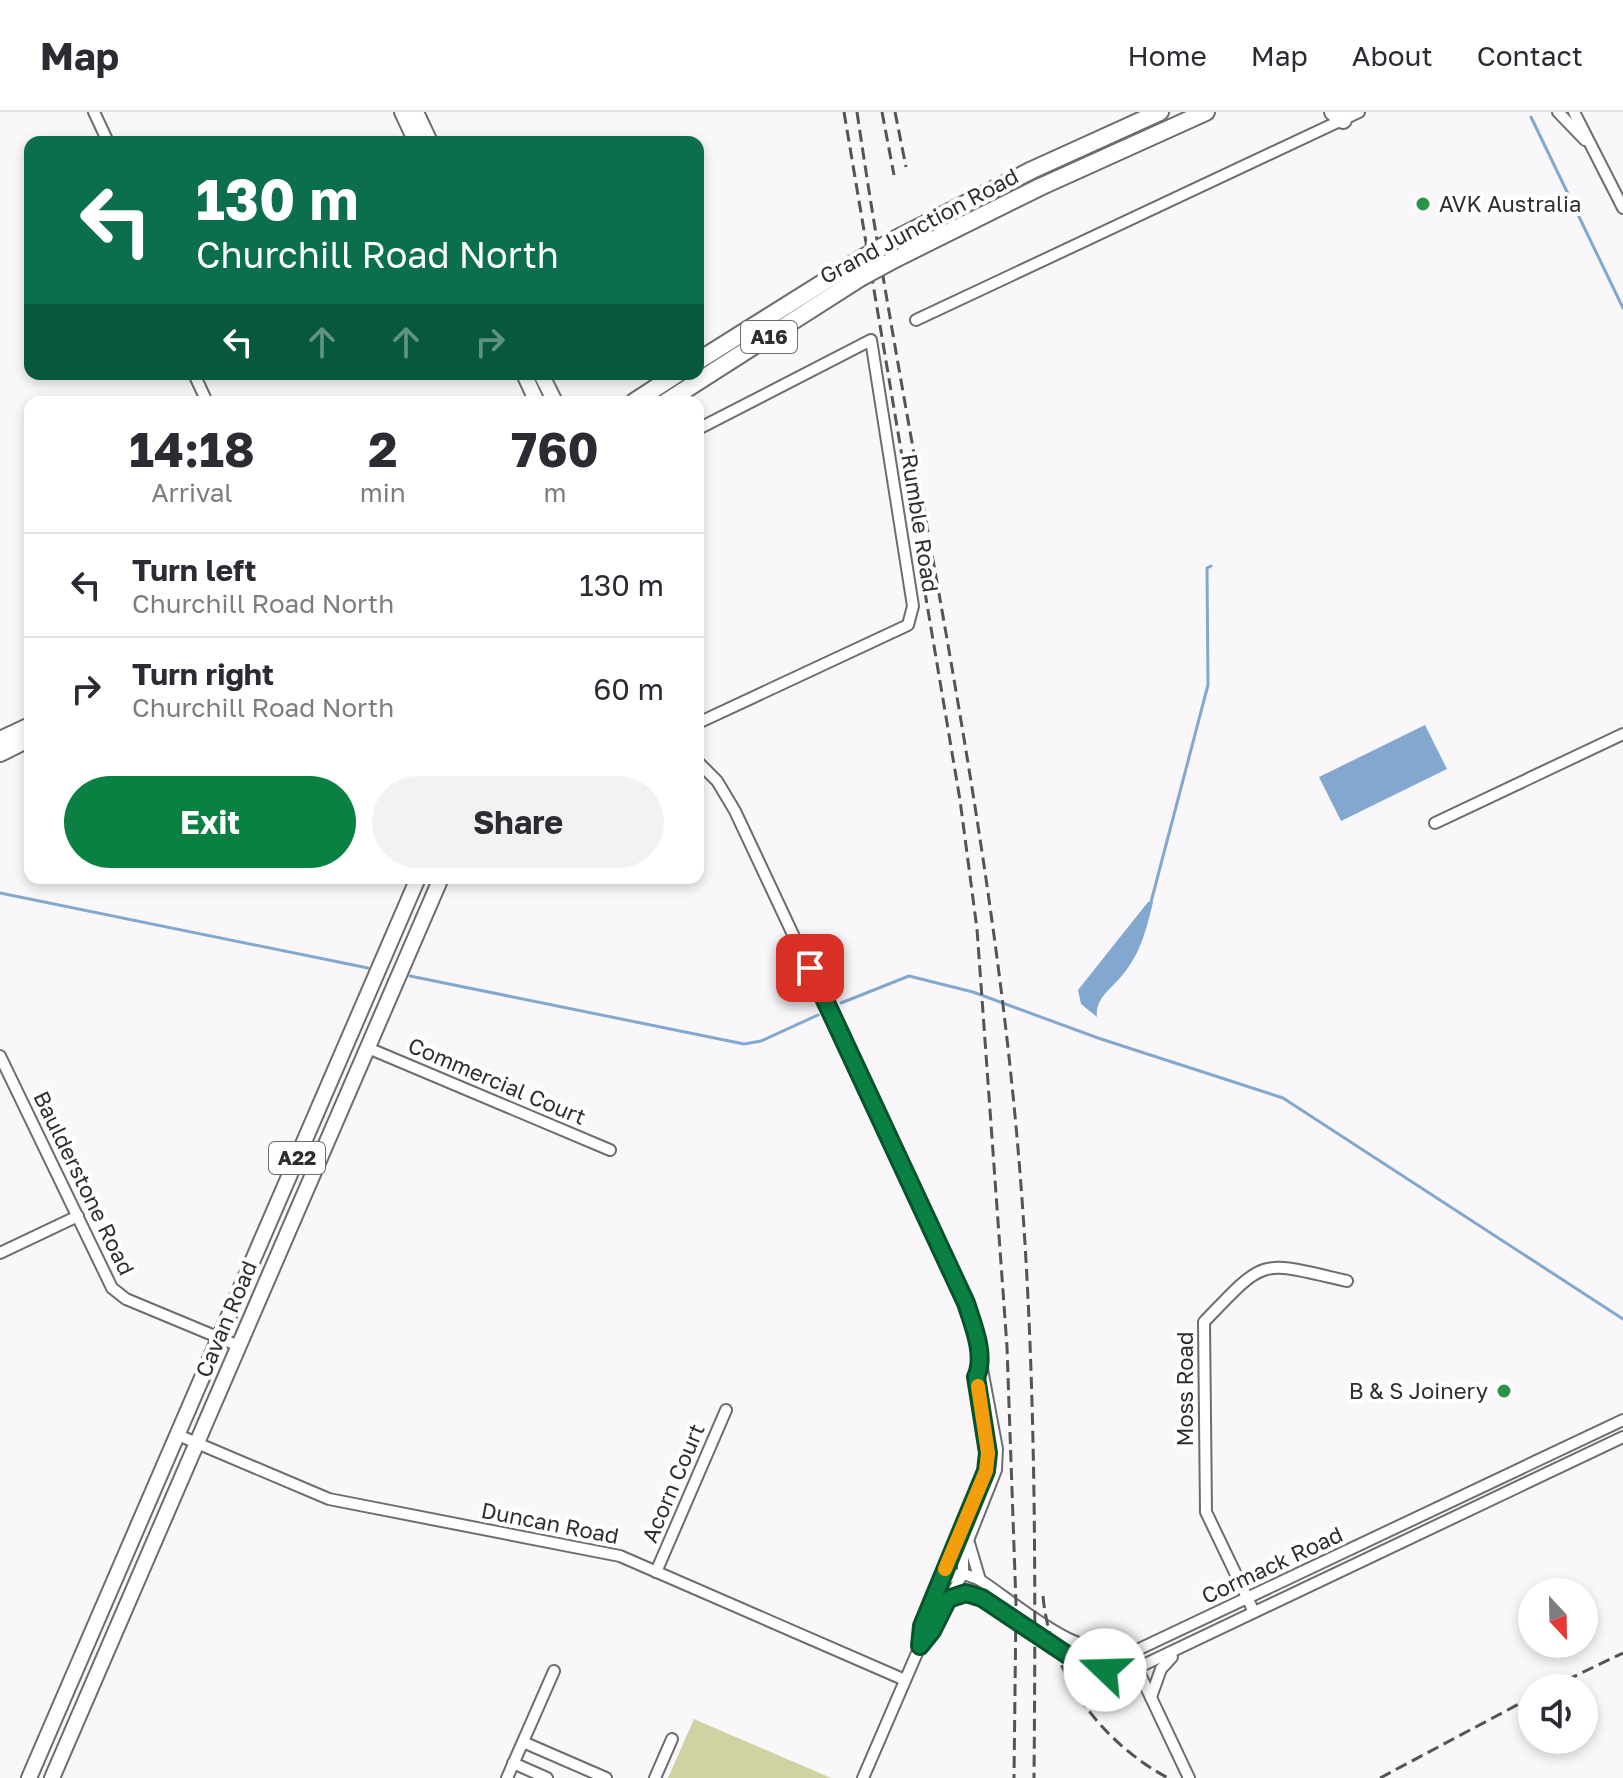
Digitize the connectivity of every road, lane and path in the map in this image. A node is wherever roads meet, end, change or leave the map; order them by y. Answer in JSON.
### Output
{"nodes":[{"id":1,"x":94,"y":112,"type":"edge"},
{"id":2,"x":402,"y":112,"type":"edge"},
{"id":3,"x":416,"y":112,"type":"edge"},
{"id":4,"x":1160,"y":112,"type":"edge"},
{"id":5,"x":1206,"y":112,"type":"edge"},
{"id":6,"x":1359,"y":112,"type":"edge"},
{"id":7,"x":1558,"y":112,"type":"edge"},
{"id":8,"x":1574,"y":112,"type":"edge"},
{"id":9,"x":1339,"y":115,"type":"edge"},
{"id":10,"x":105,"y":136,"type":"edge"},
{"id":11,"x":413,"y":136,"type":"edge"},
{"id":12,"x":427,"y":136,"type":"edge"},
{"id":13,"x":1604,"y":168,"type":"junction"},
{"id":14,"x":1623,"y":208,"type":"edge"},
{"id":15,"x":858,"y":270,"type":"junction"},
{"id":16,"x":916,"y":320,"type":"dead end"},
{"id":17,"x":704,"y":358,"type":"edge"},
{"id":18,"x":704,"y":377,"type":"edge"},
{"id":19,"x":668,"y":380,"type":"edge"},
{"id":20,"x":700,"y":380,"type":"edge"},
{"id":21,"x":643,"y":396,"type":"edge"},
{"id":22,"x":677,"y":396,"type":"edge"},
{"id":23,"x":704,"y":426,"type":"edge"},
{"id":24,"x":704,"y":720,"type":"edge"},
{"id":25,"x":24,"y":729,"type":"edge"},
{"id":26,"x":1623,"y":734,"type":"edge"},
{"id":27,"x":0,"y":740,"type":"edge"},
{"id":28,"x":24,"y":741,"type":"edge"},
{"id":29,"x":0,"y":753,"type":"edge"},
{"id":30,"x":704,"y":768,"type":"edge"},
{"id":31,"x":1435,"y":823,"type":"dead end"},
{"id":32,"x":415,"y":884,"type":"edge"},
{"id":33,"x":438,"y":884,"type":"edge"},
{"id":34,"x":368,"y":1048,"type":"junction"},
{"id":35,"x":0,"y":1056,"type":"edge"},
{"id":36,"x":610,"y":1150,"type":"dead end"},
{"id":37,"x":78,"y":1216,"type":"junction"},
{"id":38,"x":0,"y":1253,"type":"edge"},
{"id":39,"x":1347,"y":1281,"type":"dead end"},
{"id":40,"x":220,"y":1337,"type":"junction"},
{"id":41,"x":239,"y":1346,"type":"junction"},
{"id":42,"x":980,"y":1369,"type":"junction"},
{"id":43,"x":726,"y":1410,"type":"dead end"},
{"id":44,"x":1623,"y":1420,"type":"edge"},
{"id":45,"x":178,"y":1435,"type":"junction"},
{"id":46,"x":1623,"y":1437,"type":"edge"},
{"id":47,"x":197,"y":1442,"type":"junction"},
{"id":48,"x":968,"y":1541,"type":"junction"},
{"id":49,"x":656,"y":1572,"type":"junction"},
{"id":50,"x":963,"y":1573,"type":"junction"},
{"id":51,"x":980,"y":1580,"type":"junction"},
{"id":52,"x":942,"y":1582,"type":"junction"},
{"id":53,"x":948,"y":1599,"type":"junction"},
{"id":54,"x":1247,"y":1599,"type":"junction"},
{"id":55,"x":1254,"y":1612,"type":"junction"},
{"id":56,"x":1158,"y":1641,"type":"junction"},
{"id":57,"x":920,"y":1646,"type":"junction"},
{"id":58,"x":1085,"y":1647,"type":"junction"},
{"id":59,"x":1176,"y":1652,"type":"junction"},
{"id":60,"x":1137,"y":1668,"type":"junction"},
{"id":61,"x":554,"y":1671,"type":"dead end"},
{"id":62,"x":905,"y":1680,"type":"junction"},
{"id":63,"x":1151,"y":1697,"type":"junction"},
{"id":64,"x":672,"y":1739,"type":"dead end"},
{"id":65,"x":523,"y":1742,"type":"junction"},
{"id":66,"x":513,"y":1763,"type":"junction"},
{"id":67,"x":29,"y":1778,"type":"edge"},
{"id":68,"x":52,"y":1778,"type":"edge"},
{"id":69,"x":507,"y":1778,"type":"edge"},
{"id":70,"x":547,"y":1778,"type":"edge"},
{"id":71,"x":606,"y":1778,"type":"edge"},
{"id":72,"x":655,"y":1778,"type":"edge"},
{"id":73,"x":863,"y":1778,"type":"edge"},
{"id":74,"x":1189,"y":1778,"type":"edge"}],
"edges":[{"from":1,"to":10,"type":"street"},
{"from":2,"to":11,"type":"main road"},
{"from":3,"to":12,"type":"main road"},
{"from":4,"to":15,"type":"highway","name":"Grand Junction Road","number":"A16","bridge":true},
{"from":5,"to":15,"type":"highway","name":"Grand Junction Road","number":"A16","bridge":true},
{"from":6,"to":9,"type":"street"},
{"from":7,"to":13,"type":"street"},
{"from":8,"to":13,"type":"street"},
{"from":9,"to":16,"type":"street"},
{"from":13,"to":14,"type":"street"},
{"from":15,"to":17,"type":"highway","name":"Grand Junction Road","number":"A16"},
{"from":15,"to":18,"type":"highway","name":"Grand Junction Road","number":"A16"},
{"from":19,"to":21,"type":"highway"},
{"from":20,"to":22,"type":"highway","name":"Grand Junction Road","number":"A16"},
{"from":23,"to":24,"type":"street","name":"Rumble Road"},
{"from":25,"to":27,"type":"highway"},
{"from":26,"to":31,"type":"street"},
{"from":28,"to":29,"type":"highway"},
{"from":30,"to":42,"type":"street"},
{"from":32,"to":40,"type":"main road","name":"Cavan Road","number":"A22"},
{"from":33,"to":34,"type":"main road","name":"Cavan Road","number":"A22"},
{"from":34,"to":36,"type":"street","name":"Commercial Court"},
{"from":34,"to":41,"type":"main road","name":"Cavan Road","number":"A22"},
{"from":35,"to":37,"type":"street","name":"Baulderstone Road"},
{"from":37,"to":38,"type":"street"},
{"from":37,"to":40,"type":"street","name":"Baulderstone Road"},
{"from":39,"to":54,"type":"street","name":"Moss Road"},
{"from":40,"to":41,"type":"street","name":"Baulderstone Road"},
{"from":40,"to":45,"type":"main road","name":"Cavan Road","number":"A22"},
{"from":41,"to":47,"type":"main road","name":"Cavan Road","number":"A22"},
{"from":42,"to":48,"type":"street"},
{"from":42,"to":52,"type":"street"},
{"from":43,"to":49,"type":"street","name":"Acorn Court"},
{"from":44,"to":54,"type":"street","name":"Cormack Road"},
{"from":45,"to":47,"type":"street","name":"Duncan Road"},
{"from":45,"to":67,"type":"main road","name":"Cavan Road","number":"A22"},
{"from":46,"to":55,"type":"street","name":"Cormack Road"},
{"from":47,"to":49,"type":"street","name":"Duncan Road"},
{"from":47,"to":68,"type":"main road","name":"Cavan Road","number":"A22"},
{"from":48,"to":50,"type":"street"},
{"from":48,"to":51,"type":"street"},
{"from":49,"to":62,"type":"street","name":"Duncan Road"},
{"from":50,"to":51,"type":"street","name":"Cormack Road"},
{"from":50,"to":52,"type":"street"},
{"from":50,"to":53,"type":"street"},
{"from":51,"to":58,"type":"street","name":"Cormack Road"},
{"from":52,"to":57,"type":"street"},
{"from":53,"to":57,"type":"street"},
{"from":53,"to":60,"type":"street","name":"Cormack Road"},
{"from":54,"to":55,"type":"street","name":"Moss Road"},
{"from":54,"to":56,"type":"street","name":"Cormack Road"},
{"from":55,"to":59,"type":"street","name":"Cormack Road"},
{"from":56,"to":58,"type":"street","name":"Cormack Road"},
{"from":56,"to":60,"type":"street"},
{"from":57,"to":62,"type":"street"},
{"from":58,"to":60,"type":"street"},
{"from":59,"to":60,"type":"street","name":"Cormack Road"},
{"from":59,"to":63,"type":"street"},
{"from":60,"to":63,"type":"street"},
{"from":61,"to":65,"type":"street"},
{"from":62,"to":73,"type":"street"},
{"from":63,"to":74,"type":"street"},
{"from":64,"to":72,"type":"street"},
{"from":65,"to":66,"type":"street"},
{"from":65,"to":71,"type":"street"},
{"from":66,"to":69,"type":"street"},
{"from":66,"to":70,"type":"street"}]}
